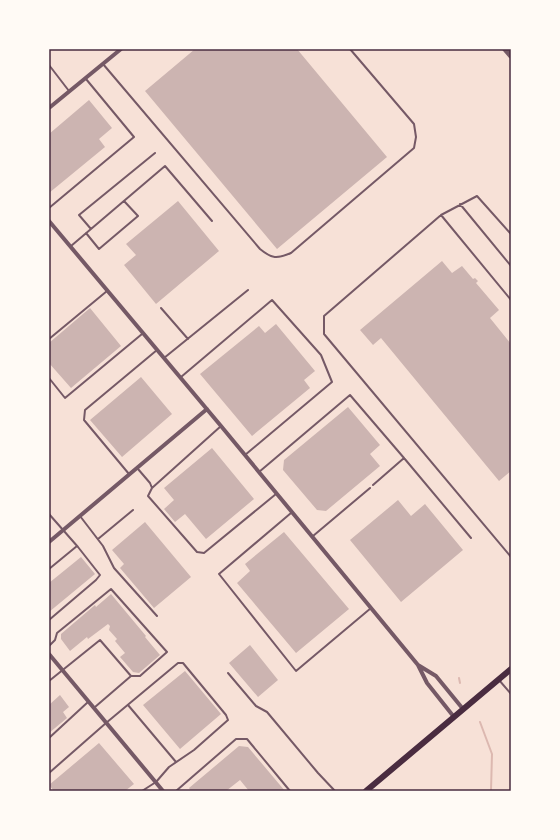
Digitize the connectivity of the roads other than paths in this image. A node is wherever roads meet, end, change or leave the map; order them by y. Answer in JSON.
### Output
{"nodes":[{"id":1,"x":121,"y":49,"type":"edge"},
{"id":2,"x":350,"y":49,"type":"edge"},
{"id":3,"x":505,"y":49,"type":"edge"},
{"id":4,"x":511,"y":56,"type":"edge"},
{"id":5,"x":103,"y":64,"type":"junction"},
{"id":6,"x":49,"y":65,"type":"edge"},
{"id":7,"x":85,"y":79,"type":"junction"},
{"id":8,"x":70,"y":91,"type":"junction"},
{"id":9,"x":49,"y":108,"type":"edge"},
{"id":10,"x":155,"y":153,"type":"dead end"},
{"id":11,"x":124,"y":201,"type":"junction"},
{"id":12,"x":460,"y":204,"type":"junction"},
{"id":13,"x":49,"y":208,"type":"edge"},
{"id":14,"x":441,"y":215,"type":"junction"},
{"id":15,"x":49,"y":221,"type":"edge"},
{"id":16,"x":212,"y":221,"type":"dead end"},
{"id":17,"x":91,"y":229,"type":"junction"},
{"id":18,"x":86,"y":233,"type":"junction"},
{"id":19,"x":511,"y":234,"type":"edge"},
{"id":20,"x":70,"y":246,"type":"junction"},
{"id":21,"x":511,"y":266,"type":"edge"},
{"id":22,"x":248,"y":290,"type":"dead end"},
{"id":23,"x":107,"y":291,"type":"junction"},
{"id":24,"x":511,"y":300,"type":"edge"},
{"id":25,"x":161,"y":308,"type":"dead end"},
{"id":26,"x":143,"y":333,"type":"junction"},
{"id":27,"x":188,"y":339,"type":"junction"},
{"id":28,"x":49,"y":340,"type":"edge"},
{"id":29,"x":157,"y":350,"type":"junction"},
{"id":30,"x":164,"y":358,"type":"junction"},
{"id":31,"x":49,"y":378,"type":"edge"},
{"id":32,"x":181,"y":378,"type":"junction"},
{"id":33,"x":207,"y":409,"type":"junction"},
{"id":34,"x":221,"y":426,"type":"junction"},
{"id":35,"x":245,"y":455,"type":"junction"},
{"id":36,"x":404,"y":458,"type":"junction"},
{"id":37,"x":137,"y":468,"type":"junction"},
{"id":38,"x":259,"y":472,"type":"junction"},
{"id":39,"x":129,"y":475,"type":"junction"},
{"id":40,"x":373,"y":485,"type":"dead end"},
{"id":41,"x":152,"y":488,"type":"junction"},
{"id":42,"x":370,"y":488,"type":"dead end"},
{"id":43,"x":277,"y":493,"type":"junction"},
{"id":44,"x":133,"y":510,"type":"dead end"},
{"id":45,"x":292,"y":512,"type":"junction"},
{"id":46,"x":49,"y":514,"type":"edge"},
{"id":47,"x":80,"y":516,"type":"junction"},
{"id":48,"x":64,"y":530,"type":"junction"},
{"id":49,"x":313,"y":536,"type":"junction"},
{"id":50,"x":471,"y":538,"type":"dead end"},
{"id":51,"x":98,"y":539,"type":"junction"},
{"id":52,"x":49,"y":542,"type":"edge"},
{"id":53,"x":77,"y":546,"type":"junction"},
{"id":54,"x":511,"y":557,"type":"edge"},
{"id":55,"x":49,"y":569,"type":"edge"},
{"id":56,"x":372,"y":607,"type":"junction"},
{"id":57,"x":157,"y":616,"type":"dead end"},
{"id":58,"x":49,"y":620,"type":"edge"},
{"id":59,"x":49,"y":646,"type":"edge"},
{"id":60,"x":49,"y":654,"type":"edge"},
{"id":61,"x":418,"y":665,"type":"junction"},
{"id":62,"x":511,"y":669,"type":"edge"},
{"id":63,"x":62,"y":670,"type":"junction"},
{"id":64,"x":228,"y":673,"type":"dead end"},
{"id":65,"x":130,"y":676,"type":"junction"},
{"id":66,"x":499,"y":679,"type":"junction"},
{"id":67,"x":49,"y":681,"type":"edge"},
{"id":68,"x":511,"y":694,"type":"edge"},
{"id":69,"x":88,"y":701,"type":"junction"},
{"id":70,"x":128,"y":705,"type":"junction"},
{"id":71,"x":94,"y":708,"type":"junction"},
{"id":72,"x":463,"y":709,"type":"junction"},
{"id":73,"x":454,"y":717,"type":"junction"},
{"id":74,"x":106,"y":723,"type":"junction"},
{"id":75,"x":49,"y":738,"type":"edge"},
{"id":76,"x":176,"y":762,"type":"junction"},
{"id":77,"x":49,"y":773,"type":"edge"},
{"id":78,"x":156,"y":782,"type":"junction"},
{"id":79,"x":142,"y":791,"type":"edge"},
{"id":80,"x":163,"y":791,"type":"edge"},
{"id":81,"x":176,"y":791,"type":"edge"},
{"id":82,"x":290,"y":791,"type":"edge"},
{"id":83,"x":335,"y":791,"type":"edge"},
{"id":84,"x":366,"y":791,"type":"edge"}],
"edges":[{"from":1,"to":5,"type":"street"},
{"from":2,"to":5,"type":"lane"},
{"from":3,"to":4,"type":"street"},
{"from":5,"to":7,"type":"street"},
{"from":6,"to":8,"type":"lane"},
{"from":7,"to":8,"type":"street"},
{"from":7,"to":13,"type":"lane"},
{"from":8,"to":9,"type":"street"},
{"from":10,"to":17,"type":"lane"},
{"from":11,"to":16,"type":"lane"},
{"from":11,"to":17,"type":"lane"},
{"from":11,"to":18,"type":"lane"},
{"from":12,"to":14,"type":"lane"},
{"from":12,"to":19,"type":"lane"},
{"from":12,"to":21,"type":"lane"},
{"from":14,"to":24,"type":"lane"},
{"from":14,"to":54,"type":"lane"},
{"from":15,"to":20,"type":"street"},
{"from":17,"to":18,"type":"lane"},
{"from":18,"to":20,"type":"lane"},
{"from":20,"to":23,"type":"street"},
{"from":22,"to":27,"type":"lane"},
{"from":23,"to":26,"type":"street"},
{"from":23,"to":28,"type":"lane"},
{"from":25,"to":27,"type":"lane"},
{"from":26,"to":29,"type":"street"},
{"from":26,"to":31,"type":"lane"},
{"from":27,"to":30,"type":"lane"},
{"from":29,"to":30,"type":"street"},
{"from":29,"to":39,"type":"lane"},
{"from":30,"to":32,"type":"street"},
{"from":32,"to":33,"type":"street"},
{"from":32,"to":35,"type":"lane"},
{"from":33,"to":34,"type":"street"},
{"from":33,"to":37,"type":"street"},
{"from":34,"to":35,"type":"street"},
{"from":34,"to":41,"type":"lane"},
{"from":35,"to":38,"type":"street"},
{"from":36,"to":38,"type":"lane"},
{"from":36,"to":40,"type":"lane"},
{"from":36,"to":50,"type":"lane"},
{"from":37,"to":39,"type":"street"},
{"from":37,"to":41,"type":"lane"},
{"from":38,"to":43,"type":"street"},
{"from":39,"to":47,"type":"street"},
{"from":41,"to":43,"type":"lane"},
{"from":42,"to":49,"type":"lane"},
{"from":43,"to":45,"type":"street"},
{"from":44,"to":51,"type":"lane"},
{"from":45,"to":49,"type":"street"},
{"from":45,"to":56,"type":"lane"},
{"from":46,"to":48,"type":"lane"},
{"from":47,"to":48,"type":"street"},
{"from":47,"to":51,"type":"lane"},
{"from":48,"to":52,"type":"street"},
{"from":48,"to":53,"type":"lane"},
{"from":49,"to":56,"type":"street"},
{"from":51,"to":57,"type":"lane"},
{"from":53,"to":55,"type":"lane"},
{"from":53,"to":58,"type":"lane"},
{"from":56,"to":61,"type":"street"},
{"from":59,"to":65,"type":"lane"},
{"from":60,"to":63,"type":"street"},
{"from":61,"to":72,"type":"street"},
{"from":61,"to":73,"type":"street"},
{"from":62,"to":66,"type":"main road"},
{"from":63,"to":65,"type":"lane"},
{"from":63,"to":67,"type":"lane"},
{"from":63,"to":69,"type":"street"},
{"from":64,"to":83,"type":"lane"},
{"from":65,"to":71,"type":"lane"},
{"from":66,"to":68,"type":"lane"},
{"from":66,"to":72,"type":"main road"},
{"from":69,"to":71,"type":"street"},
{"from":69,"to":75,"type":"lane"},
{"from":70,"to":74,"type":"lane"},
{"from":70,"to":76,"type":"lane"},
{"from":70,"to":76,"type":"lane"},
{"from":71,"to":74,"type":"street"},
{"from":72,"to":73,"type":"main road"},
{"from":73,"to":84,"type":"main road"},
{"from":74,"to":77,"type":"lane"},
{"from":74,"to":78,"type":"street"},
{"from":76,"to":78,"type":"lane"},
{"from":78,"to":79,"type":"lane"},
{"from":78,"to":80,"type":"street"},
{"from":81,"to":82,"type":"lane"}]}
